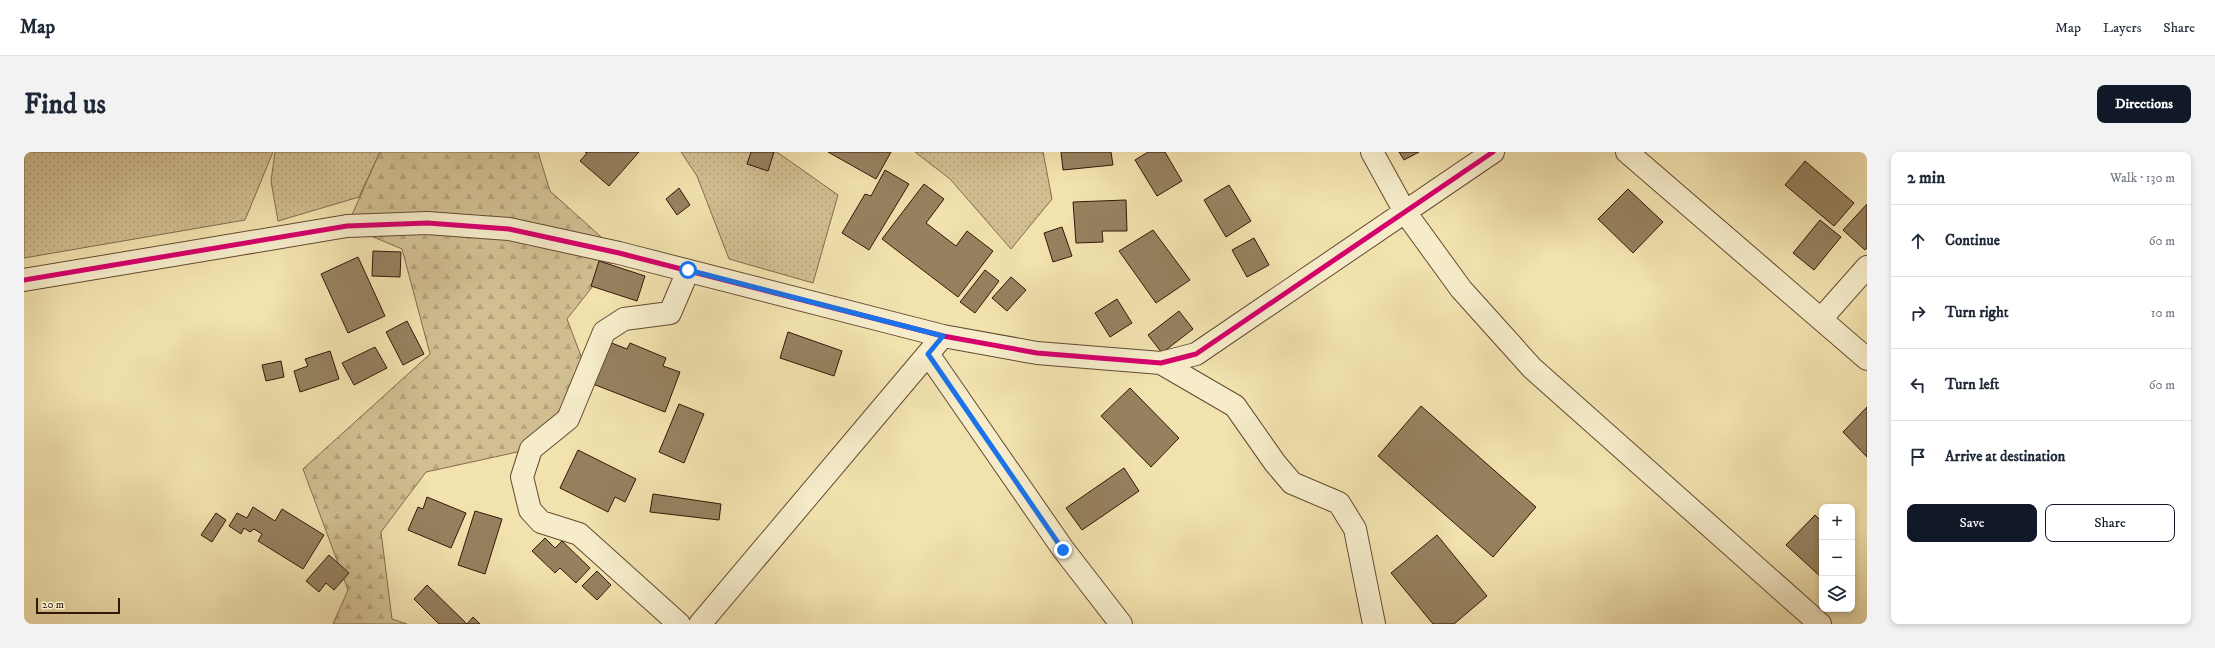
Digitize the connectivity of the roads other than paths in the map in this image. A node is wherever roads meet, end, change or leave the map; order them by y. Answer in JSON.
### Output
{"nodes":[{"id":1,"x":1372,"y":152,"type":"edge"},
{"id":2,"x":1493,"y":152,"type":"edge"},
{"id":3,"x":1627,"y":152,"type":"edge"},
{"id":4,"x":1405,"y":212,"type":"junction"},
{"id":5,"x":1867,"y":267,"type":"edge"},
{"id":6,"x":688,"y":270,"type":"junction"},
{"id":7,"x":24,"y":280,"type":"edge"},
{"id":8,"x":1821,"y":319,"type":"junction"},
{"id":9,"x":943,"y":336,"type":"junction"},
{"id":10,"x":928,"y":354,"type":"junction"},
{"id":11,"x":1867,"y":359,"type":"edge"},
{"id":12,"x":1161,"y":363,"type":"junction"},
{"id":13,"x":680,"y":624,"type":"edge"},
{"id":14,"x":700,"y":624,"type":"edge"},
{"id":15,"x":1121,"y":624,"type":"edge"},
{"id":16,"x":1374,"y":624,"type":"edge"},
{"id":17,"x":1820,"y":624,"type":"edge"}],
"edges":[{"from":1,"to":4,"type":"street"},
{"from":2,"to":4,"type":"street"},
{"from":3,"to":8,"type":"street"},
{"from":4,"to":12,"type":"street"},
{"from":4,"to":17,"type":"street"},
{"from":5,"to":8,"type":"street"},
{"from":6,"to":7,"type":"street"},
{"from":6,"to":9,"type":"street"},
{"from":6,"to":13,"type":"street"},
{"from":8,"to":11,"type":"street"},
{"from":9,"to":10,"type":"street"},
{"from":9,"to":12,"type":"street"},
{"from":10,"to":14,"type":"street"},
{"from":10,"to":15,"type":"street"},
{"from":12,"to":16,"type":"street"}]}
